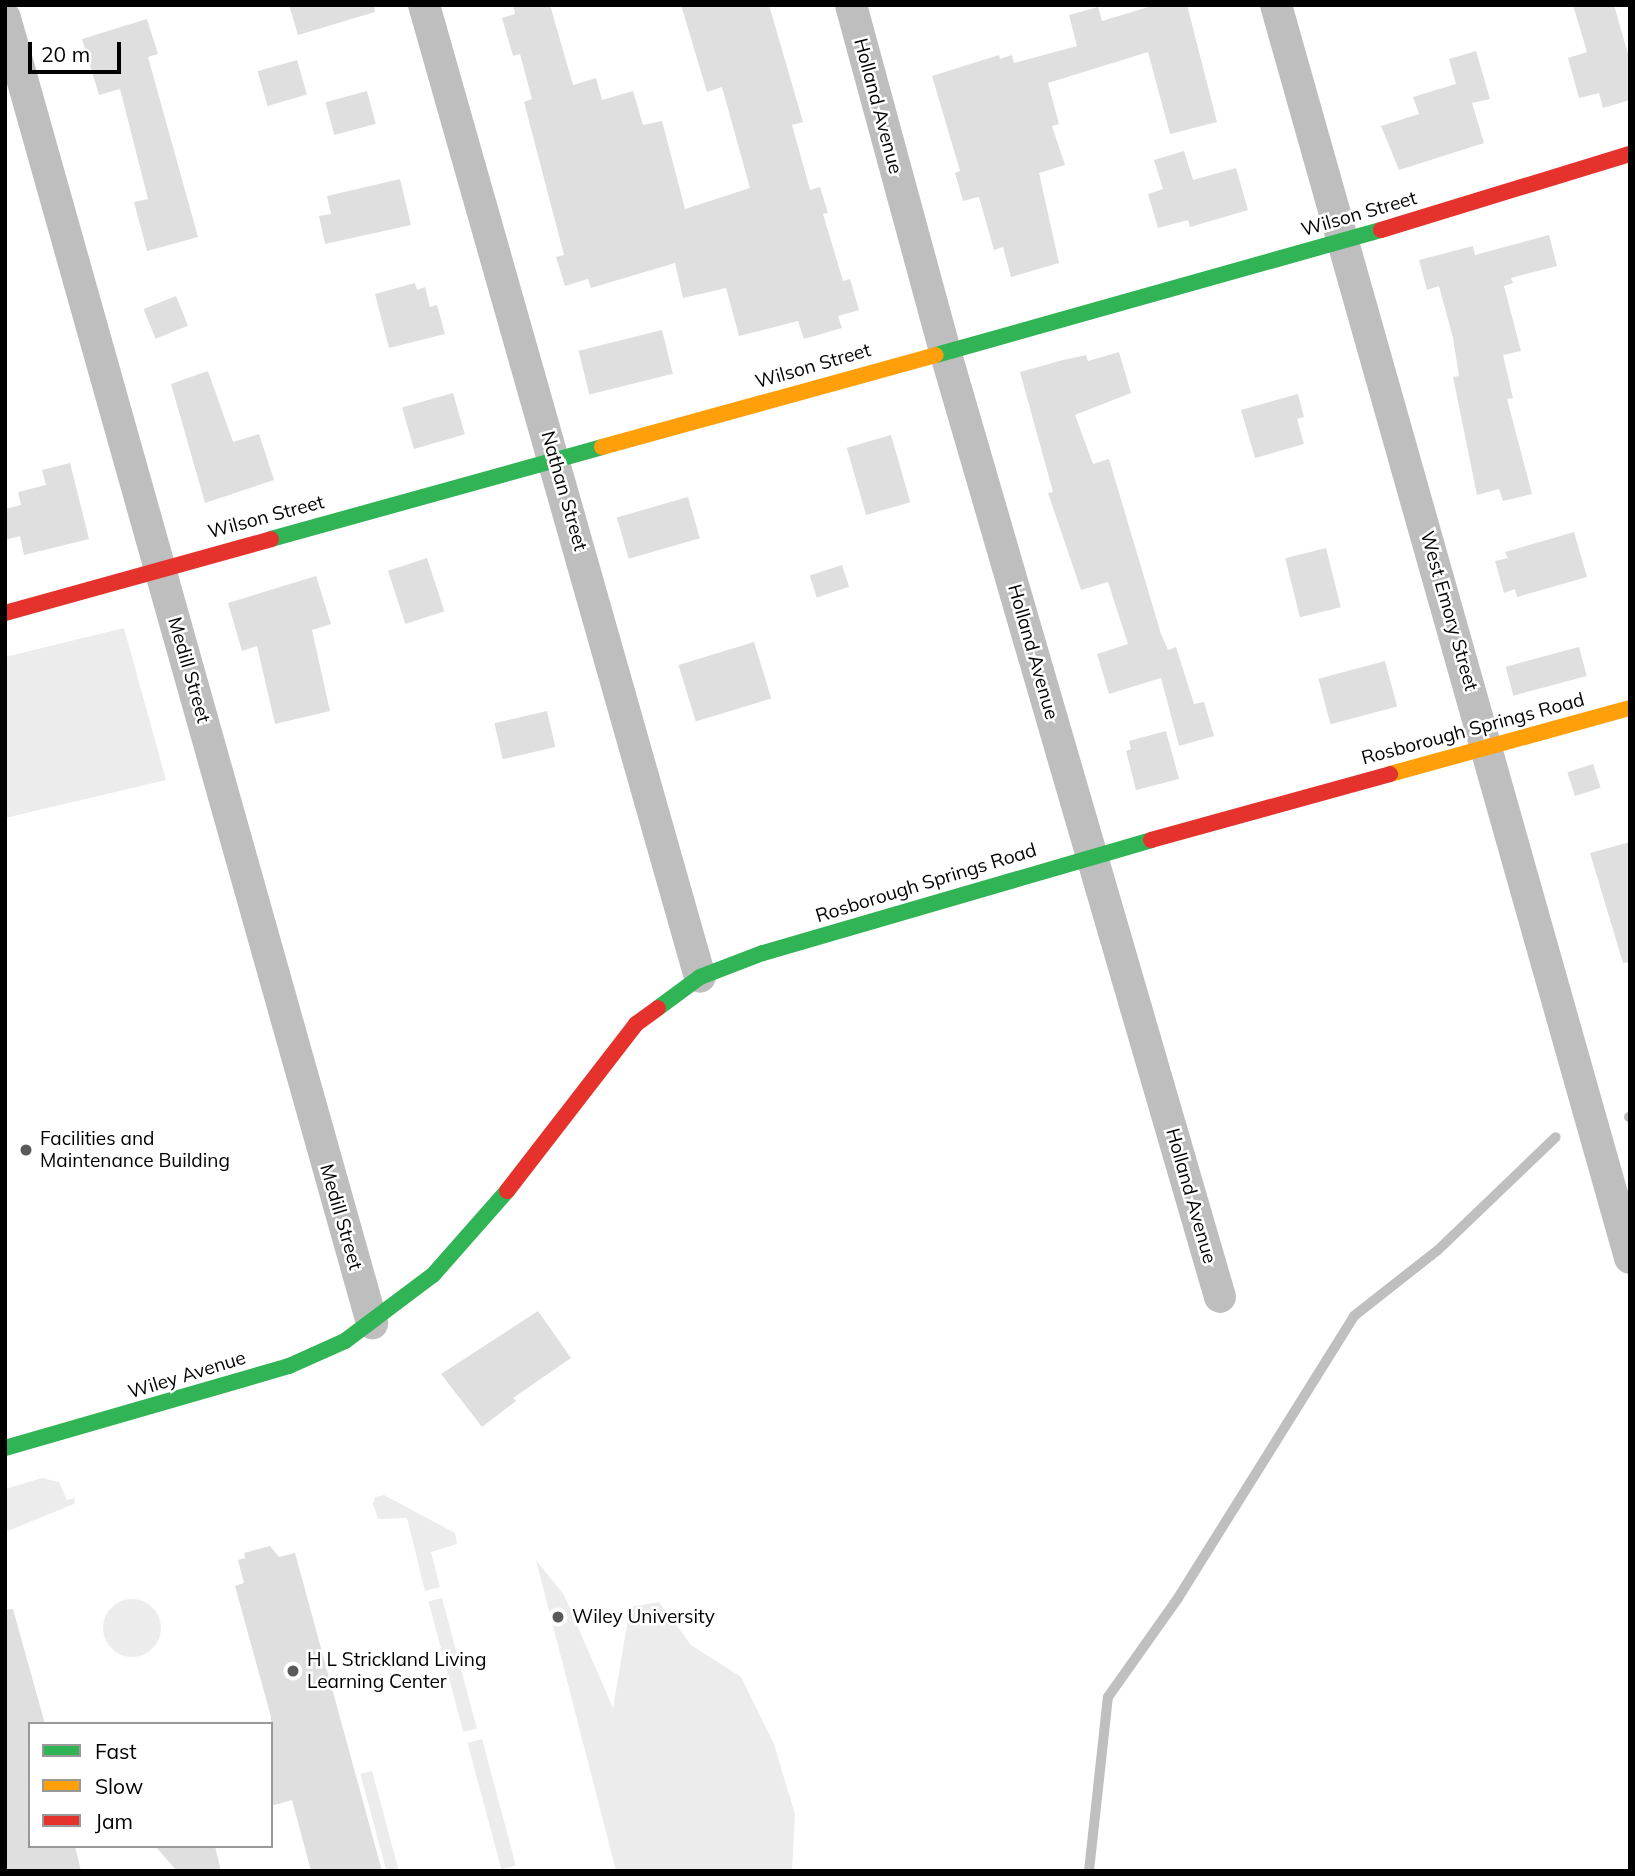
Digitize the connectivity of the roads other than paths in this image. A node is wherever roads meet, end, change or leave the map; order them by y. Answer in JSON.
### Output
{"nodes":[{"id":1,"x":424,"y":5,"type":"edge"},
{"id":2,"x":851,"y":5,"type":"edge"},
{"id":3,"x":1276,"y":5,"type":"edge"},
{"id":4,"x":5,"y":18,"type":"edge"},
{"id":5,"x":1630,"y":154,"type":"edge"},
{"id":6,"x":1345,"y":241,"type":"junction"},
{"id":7,"x":945,"y":351,"type":"junction"},
{"id":8,"x":555,"y":461,"type":"junction"},
{"id":9,"x":160,"y":567,"type":"junction"},
{"id":10,"x":5,"y":613,"type":"edge"},
{"id":11,"x":1630,"y":708,"type":"edge"},
{"id":12,"x":1487,"y":747,"type":"junction"},
{"id":13,"x":1092,"y":856,"type":"junction"},
{"id":14,"x":699,"y":977,"type":"junction"},
{"id":15,"x":1630,"y":1258,"type":"edge"},
{"id":16,"x":1220,"y":1297,"type":"dead end"},
{"id":17,"x":372,"y":1323,"type":"junction"},
{"id":18,"x":5,"y":1448,"type":"edge"}],
"edges":[{"from":1,"to":8,"type":"street","name":"Nathan Street"},
{"from":2,"to":7,"type":"street","name":"Holland Avenue"},
{"from":3,"to":6,"type":"street","name":"West Emory Street"},
{"from":4,"to":9,"type":"street","name":"Medill Street"},
{"from":5,"to":6,"type":"street","name":"Wilson Street"},
{"from":6,"to":7,"type":"street","name":"Wilson Street"},
{"from":6,"to":12,"type":"street","name":"West Emory Street"},
{"from":7,"to":8,"type":"street","name":"Wilson Street"},
{"from":7,"to":13,"type":"street","name":"Holland Avenue"},
{"from":8,"to":9,"type":"street","name":"Wilson Street"},
{"from":8,"to":14,"type":"street","name":"Nathan Street"},
{"from":9,"to":10,"type":"street","name":"Wilson Street"},
{"from":9,"to":17,"type":"street","name":"Medill Street"},
{"from":11,"to":12,"type":"street","name":"Rosborough Springs Road"},
{"from":12,"to":13,"type":"street","name":"Rosborough Springs Road"},
{"from":12,"to":15,"type":"street","name":"West Emory Street"},
{"from":13,"to":14,"type":"street","name":"Rosborough Springs Road"},
{"from":13,"to":16,"type":"street","name":"Holland Avenue"},
{"from":14,"to":17,"type":"street","name":"Rosborough Springs Road"},
{"from":17,"to":18,"type":"street","name":"Wiley Avenue"}]}
